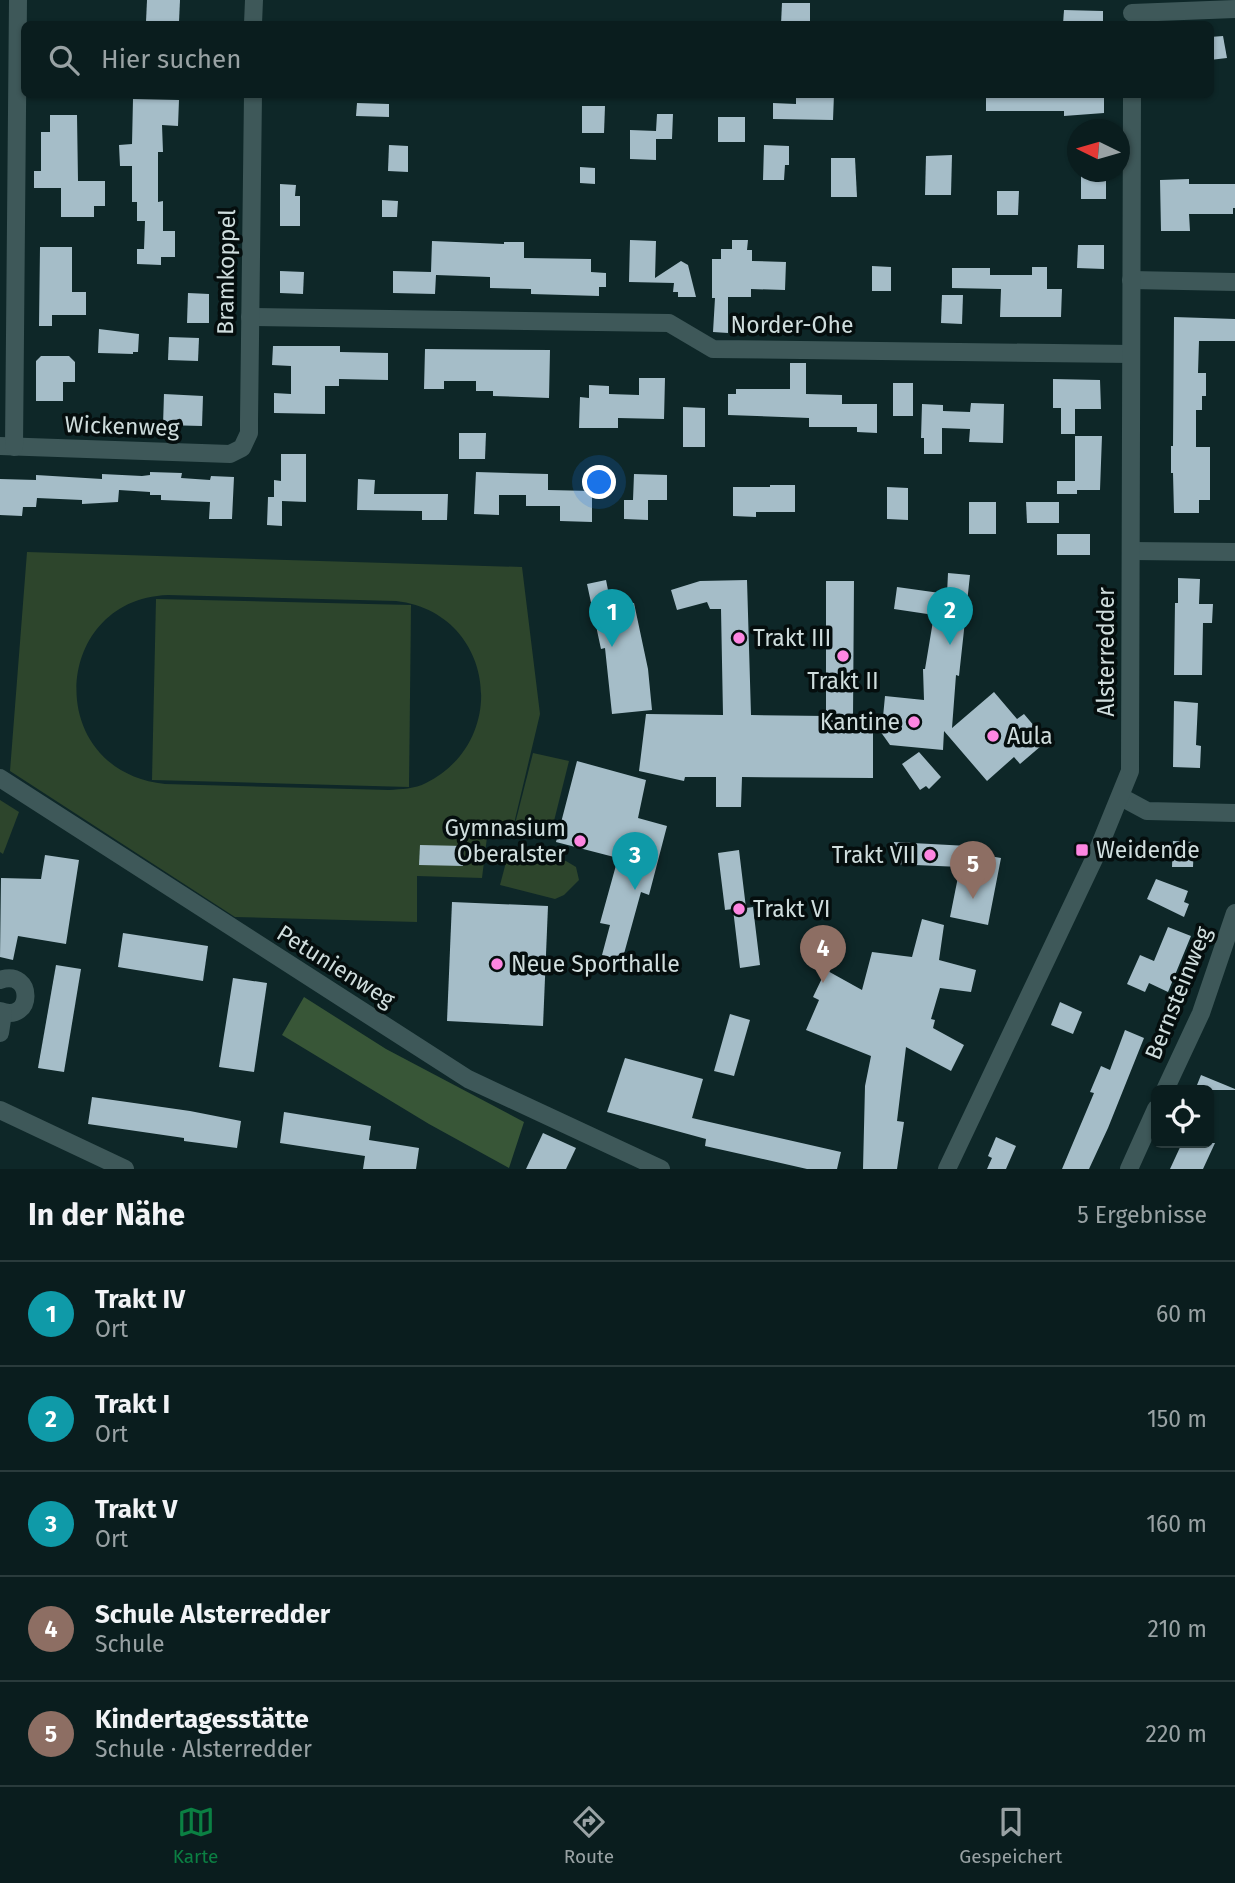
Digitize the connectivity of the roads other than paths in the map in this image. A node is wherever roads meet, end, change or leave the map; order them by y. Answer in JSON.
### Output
{"nodes":[{"id":1,"x":18,"y":0,"type":"edge"},
{"id":2,"x":254,"y":0,"type":"edge"},
{"id":3,"x":1235,"y":9,"type":"edge"},
{"id":4,"x":1132,"y":13,"type":"edge"},
{"id":5,"x":253,"y":21,"type":"edge"},
{"id":6,"x":253,"y":98,"type":"edge"},
{"id":7,"x":1132,"y":98,"type":"edge"},
{"id":8,"x":1131,"y":280,"type":"junction"},
{"id":9,"x":1235,"y":282,"type":"edge"},
{"id":10,"x":250,"y":317,"type":"junction"},
{"id":11,"x":1131,"y":354,"type":"junction"},
{"id":12,"x":7,"y":447,"type":"edge"},
{"id":13,"x":242,"y":448,"type":"joint"},
{"id":14,"x":1131,"y":551,"type":"junction"},
{"id":15,"x":1235,"y":552,"type":"edge"},
{"id":16,"x":0,"y":778,"type":"edge"},
{"id":17,"x":1121,"y":797,"type":"junction"},
{"id":18,"x":1235,"y":813,"type":"edge"},
{"id":19,"x":1235,"y":914,"type":"edge"},
{"id":20,"x":0,"y":980,"type":"edge"},
{"id":21,"x":2,"y":1012,"type":"edge"},
{"id":22,"x":0,"y":1033,"type":"edge"},
{"id":23,"x":1167,"y":1085,"type":"edge"},
{"id":24,"x":0,"y":1110,"type":"edge"},
{"id":25,"x":1151,"y":1120,"type":"edge"},
{"id":26,"x":125,"y":1169,"type":"edge"},
{"id":27,"x":661,"y":1169,"type":"edge"},
{"id":28,"x":947,"y":1169,"type":"edge"},
{"id":29,"x":1129,"y":1169,"type":"edge"}],
"edges":[{"from":1,"to":12,"type":"street"},
{"from":2,"to":5,"type":"street"},
{"from":3,"to":4,"type":"street"},
{"from":6,"to":10,"type":"street","name":"Bramkoppel"},
{"from":7,"to":8,"type":"street","name":"Alsterredder"},
{"from":8,"to":9,"type":"street"},
{"from":8,"to":11,"type":"street","name":"Alsterredder"},
{"from":10,"to":11,"type":"street","name":"Norder-Ohe"},
{"from":10,"to":13,"type":"street","name":"Bramkoppel"},
{"from":11,"to":14,"type":"street","name":"Alsterredder"},
{"from":12,"to":13,"type":"street","name":"Wickenweg"},
{"from":14,"to":15,"type":"street"},
{"from":14,"to":17,"type":"street","name":"Alsterredder"},
{"from":16,"to":27,"type":"street","name":"Petunienweg"},
{"from":17,"to":18,"type":"street"},
{"from":17,"to":28,"type":"street","name":"Alsterredder"},
{"from":19,"to":23,"type":"street","name":"Bernsteinweg"},
{"from":20,"to":21,"type":"street"},
{"from":21,"to":22,"type":"street"},
{"from":24,"to":26,"type":"street"},
{"from":25,"to":29,"type":"street"}]}
